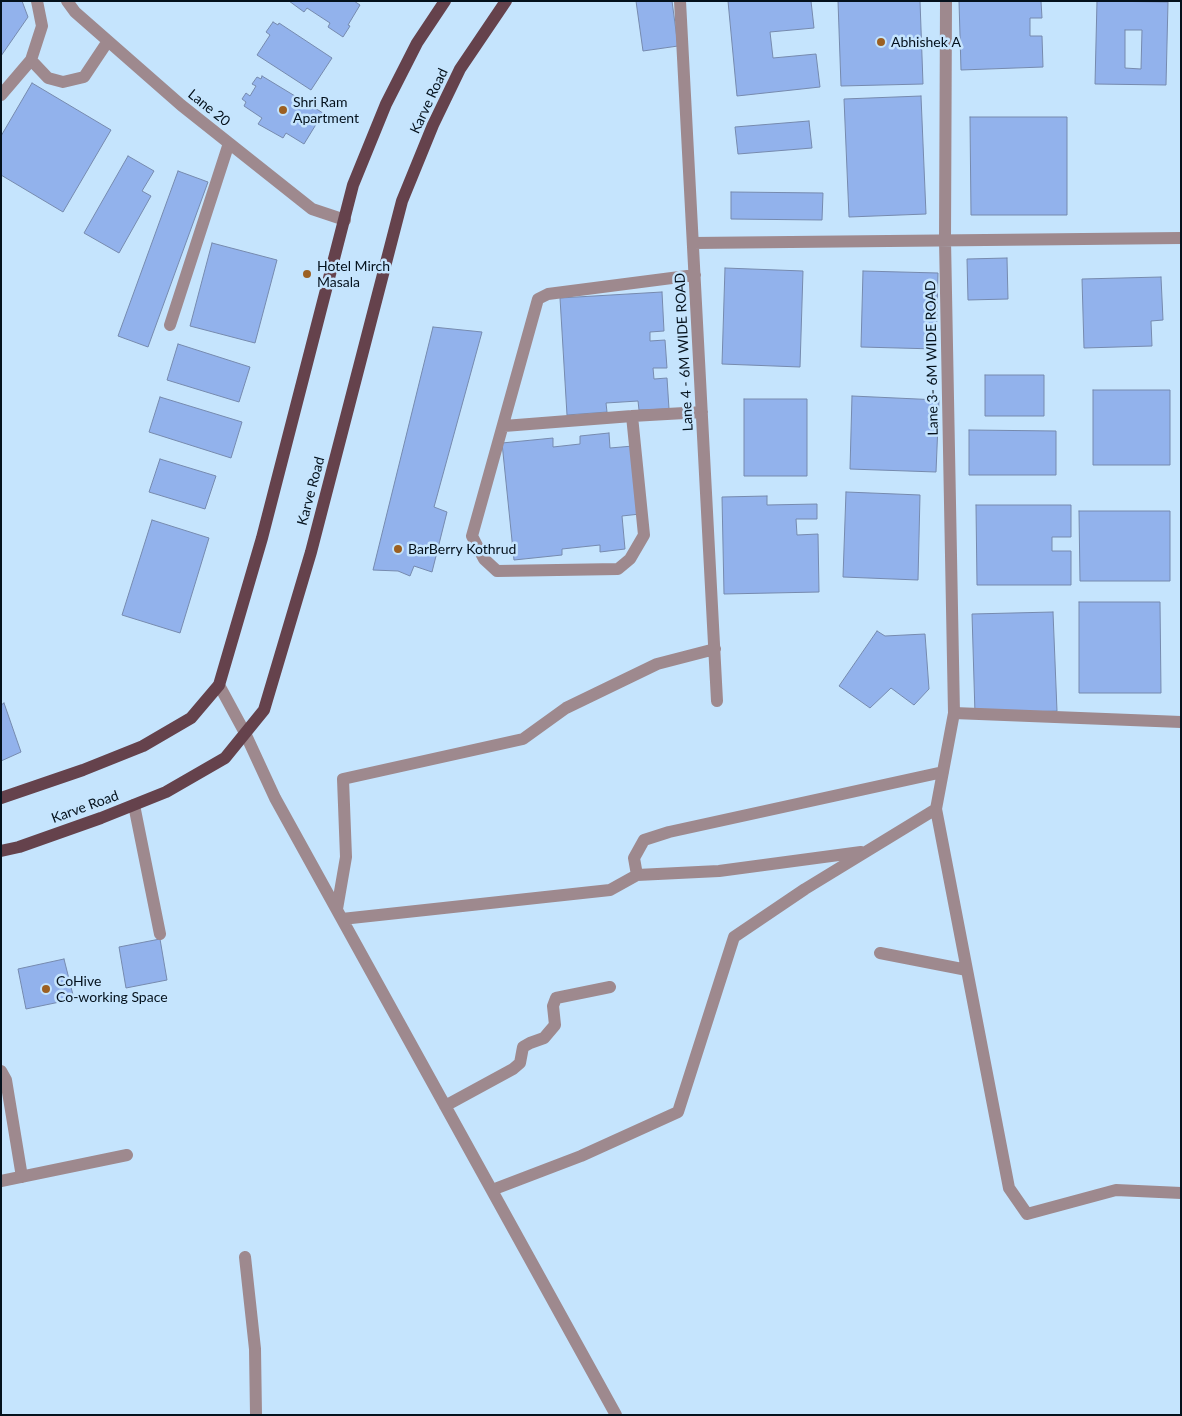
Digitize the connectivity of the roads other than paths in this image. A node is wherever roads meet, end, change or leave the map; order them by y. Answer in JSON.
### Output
{"nodes":[{"id":1,"x":37,"y":1,"type":"edge"},
{"id":2,"x":67,"y":1,"type":"edge"},
{"id":3,"x":445,"y":1,"type":"edge"},
{"id":4,"x":506,"y":1,"type":"edge"},
{"id":5,"x":680,"y":1,"type":"edge"},
{"id":6,"x":946,"y":1,"type":"edge"},
{"id":7,"x":108,"y":41,"type":"junction"},
{"id":8,"x":31,"y":60,"type":"junction"},
{"id":9,"x":1,"y":95,"type":"edge"},
{"id":10,"x":229,"y":143,"type":"junction"},
{"id":11,"x":345,"y":220,"type":"junction"},
{"id":12,"x":1181,"y":238,"type":"edge"},
{"id":13,"x":945,"y":240,"type":"junction"},
{"id":14,"x":693,"y":243,"type":"junction"},
{"id":15,"x":695,"y":275,"type":"junction"},
{"id":16,"x":170,"y":325,"type":"dead end"},
{"id":17,"x":702,"y":412,"type":"junction"},
{"id":18,"x":632,"y":416,"type":"junction"},
{"id":19,"x":504,"y":426,"type":"junction"},
{"id":20,"x":715,"y":649,"type":"junction"},
{"id":21,"x":219,"y":685,"type":"junction"},
{"id":22,"x":717,"y":701,"type":"dead end"},
{"id":23,"x":954,"y":713,"type":"junction"},
{"id":24,"x":1181,"y":722,"type":"edge"},
{"id":25,"x":245,"y":733,"type":"junction"},
{"id":26,"x":943,"y":772,"type":"junction"},
{"id":27,"x":1,"y":798,"type":"edge"},
{"id":28,"x":134,"y":805,"type":"junction"},
{"id":29,"x":936,"y":809,"type":"junction"},
{"id":30,"x":1,"y":851,"type":"edge"},
{"id":31,"x":868,"y":851,"type":"junction"},
{"id":32,"x":637,"y":875,"type":"junction"},
{"id":33,"x":339,"y":914,"type":"junction"},
{"id":34,"x":160,"y":934,"type":"dead end"},
{"id":35,"x":880,"y":953,"type":"dead end"},
{"id":36,"x":967,"y":970,"type":"junction"},
{"id":37,"x":610,"y":987,"type":"dead end"},
{"id":38,"x":1,"y":1071,"type":"edge"},
{"id":39,"x":445,"y":1106,"type":"junction"},
{"id":40,"x":127,"y":1155,"type":"dead end"},
{"id":41,"x":22,"y":1177,"type":"junction"},
{"id":42,"x":1,"y":1181,"type":"edge"},
{"id":43,"x":492,"y":1190,"type":"junction"},
{"id":44,"x":1181,"y":1192,"type":"edge"},
{"id":45,"x":245,"y":1257,"type":"dead end"},
{"id":46,"x":256,"y":1415,"type":"edge"},
{"id":47,"x":616,"y":1415,"type":"edge"}],
"edges":[{"from":1,"to":8,"type":"street"},
{"from":2,"to":7,"type":"street","name":"Lane 20"},
{"from":3,"to":11,"type":"main road"},
{"from":4,"to":25,"type":"main road","name":"Karve Road"},
{"from":5,"to":14,"type":"street","name":"Lane 4 - 6M WIDE ROAD"},
{"from":6,"to":13,"type":"street","name":"Lane 3- 6M WIDE ROAD"},
{"from":7,"to":8,"type":"street"},
{"from":7,"to":10,"type":"street","name":"Lane 20"},
{"from":8,"to":9,"type":"street"},
{"from":10,"to":11,"type":"street","name":"Lane 20"},
{"from":10,"to":16,"type":"street"},
{"from":11,"to":21,"type":"main road"},
{"from":12,"to":13,"type":"street"},
{"from":13,"to":14,"type":"street"},
{"from":13,"to":23,"type":"street","name":"Lane 3- 6M WIDE ROAD"},
{"from":14,"to":15,"type":"street","name":"Lane 4 - 6M WIDE ROAD"},
{"from":15,"to":17,"type":"street","name":"Lane 4 - 6M WIDE ROAD"},
{"from":15,"to":19,"type":"street"},
{"from":17,"to":18,"type":"street"},
{"from":17,"to":20,"type":"street","name":"Lane 4 - 6M WIDE ROAD"},
{"from":18,"to":19,"type":"street"},
{"from":18,"to":19,"type":"street"},
{"from":20,"to":22,"type":"street","name":"Lane 4 - 6M WIDE ROAD"},
{"from":20,"to":33,"type":"street"},
{"from":21,"to":25,"type":"street"},
{"from":21,"to":27,"type":"main road"},
{"from":23,"to":24,"type":"street"},
{"from":23,"to":26,"type":"street","name":"Lane 3- 6M WIDE ROAD"},
{"from":25,"to":28,"type":"main road","name":"Karve Road"},
{"from":25,"to":33,"type":"street"},
{"from":26,"to":29,"type":"street","name":"Lane 3- 6M WIDE ROAD"},
{"from":26,"to":32,"type":"street"},
{"from":28,"to":30,"type":"main road","name":"Karve Road"},
{"from":28,"to":34,"type":"street"},
{"from":29,"to":31,"type":"street"},
{"from":29,"to":36,"type":"street"},
{"from":31,"to":32,"type":"street"},
{"from":31,"to":43,"type":"street"},
{"from":32,"to":33,"type":"street"},
{"from":33,"to":39,"type":"street"},
{"from":35,"to":36,"type":"street"},
{"from":36,"to":44,"type":"street"},
{"from":37,"to":39,"type":"street"},
{"from":38,"to":41,"type":"street"},
{"from":39,"to":43,"type":"street"},
{"from":40,"to":41,"type":"street"},
{"from":41,"to":42,"type":"street"},
{"from":43,"to":47,"type":"street"},
{"from":45,"to":46,"type":"street"}]}
